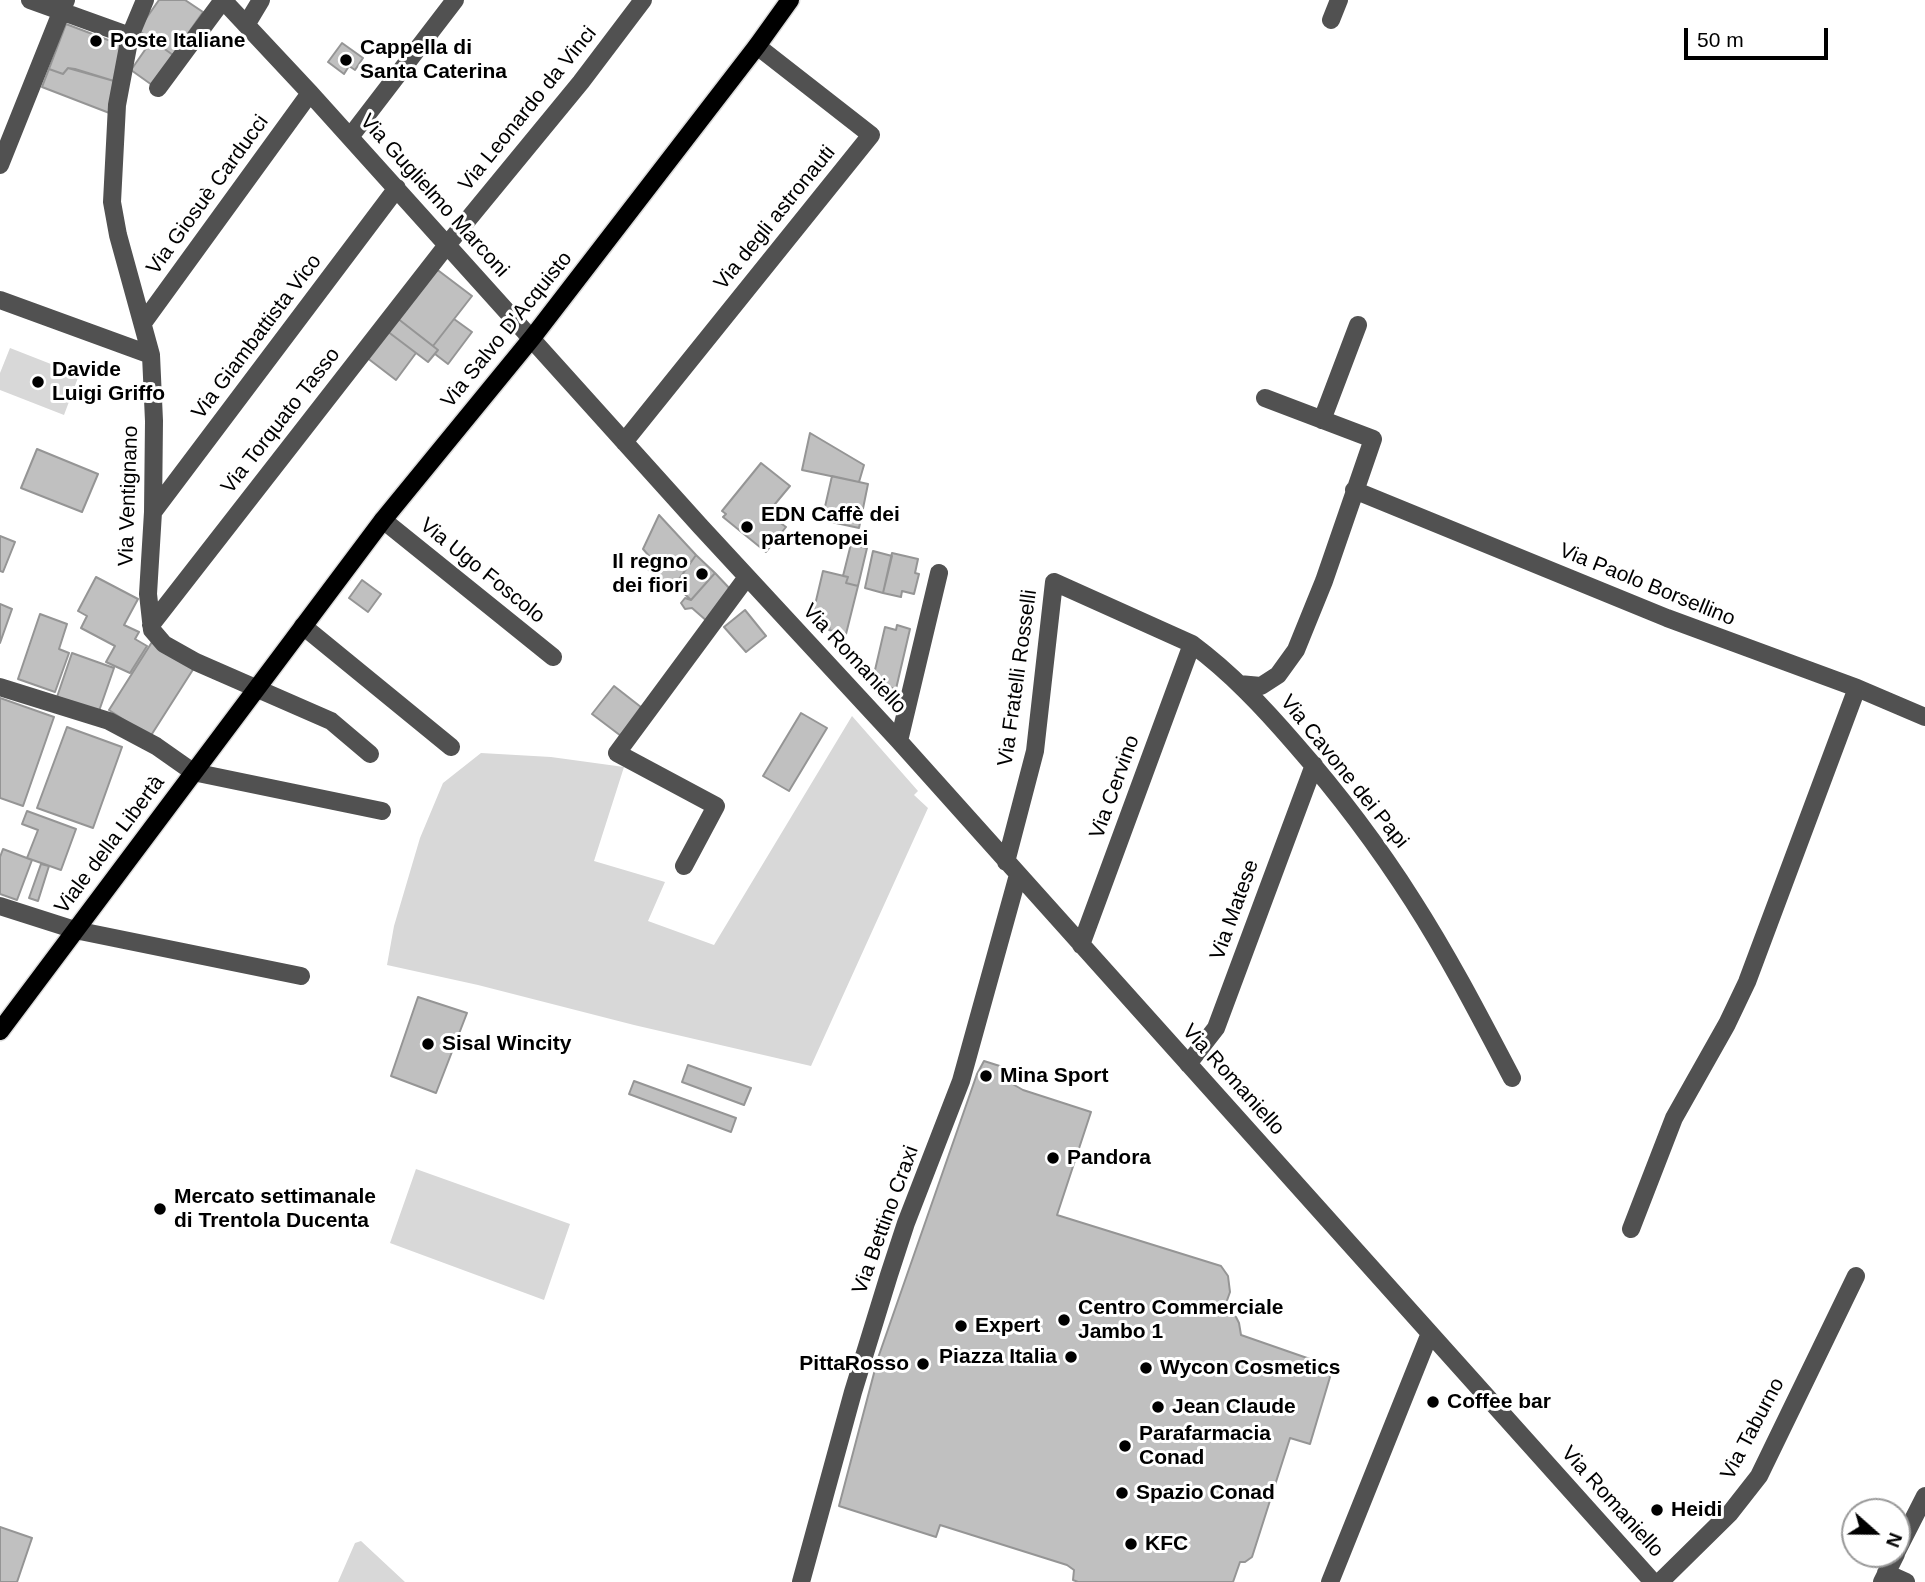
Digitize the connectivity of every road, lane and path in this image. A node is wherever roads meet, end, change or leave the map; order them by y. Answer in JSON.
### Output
{"nodes":[{"id":1,"x":30,"y":0,"type":"edge"},
{"id":2,"x":145,"y":0,"type":"edge"},
{"id":3,"x":223,"y":0,"type":"edge"},
{"id":4,"x":261,"y":0,"type":"edge"},
{"id":5,"x":455,"y":0,"type":"edge"},
{"id":6,"x":643,"y":0,"type":"edge"},
{"id":7,"x":790,"y":0,"type":"edge"},
{"id":8,"x":1339,"y":0,"type":"edge"},
{"id":9,"x":63,"y":6,"type":"edge"},
{"id":10,"x":1331,"y":20,"type":"dead end"},
{"id":11,"x":246,"y":25,"type":"junction"},
{"id":12,"x":130,"y":36,"type":"junction"},
{"id":13,"x":757,"y":47,"type":"junction"},
{"id":14,"x":158,"y":88,"type":"dead end"},
{"id":15,"x":310,"y":93,"type":"junction"},
{"id":16,"x":350,"y":137,"type":"junction"},
{"id":17,"x":0,"y":165,"type":"edge"},
{"id":18,"x":397,"y":188,"type":"junction"},
{"id":19,"x":447,"y":245,"type":"junction"},
{"id":20,"x":0,"y":300,"type":"edge"},
{"id":21,"x":143,"y":323,"type":"junction"},
{"id":22,"x":1358,"y":325,"type":"dead end"},
{"id":23,"x":532,"y":338,"type":"junction"},
{"id":24,"x":151,"y":355,"type":"junction"},
{"id":25,"x":1265,"y":398,"type":"dead end"},
{"id":26,"x":1322,"y":420,"type":"junction"},
{"id":27,"x":624,"y":442,"type":"junction"},
{"id":28,"x":1353,"y":490,"type":"junction"},
{"id":29,"x":153,"y":512,"type":"junction"},
{"id":30,"x":383,"y":520,"type":"junction"},
{"id":31,"x":939,"y":573,"type":"dead end"},
{"id":32,"x":747,"y":577,"type":"junction"},
{"id":33,"x":1055,"y":582,"type":"joint"},
{"id":34,"x":778,"y":611,"type":"joint"},
{"id":35,"x":151,"y":625,"type":"junction"},
{"id":36,"x":303,"y":626,"type":"junction"},
{"id":37,"x":1192,"y":644,"type":"junction"},
{"id":38,"x":553,"y":657,"type":"dead end"},
{"id":39,"x":1239,"y":684,"type":"junction"},
{"id":40,"x":0,"y":687,"type":"edge"},
{"id":41,"x":257,"y":688,"type":"junction"},
{"id":42,"x":1857,"y":688,"type":"junction"},
{"id":43,"x":1925,"y":717,"type":"edge"},
{"id":44,"x":899,"y":741,"type":"junction"},
{"id":45,"x":451,"y":747,"type":"dead end"},
{"id":46,"x":370,"y":754,"type":"dead end"},
{"id":47,"x":1314,"y":765,"type":"junction"},
{"id":48,"x":193,"y":772,"type":"junction"},
{"id":49,"x":382,"y":811,"type":"dead end"},
{"id":50,"x":684,"y":866,"type":"dead end"},
{"id":51,"x":1012,"y":868,"type":"junction"},
{"id":52,"x":0,"y":906,"type":"edge"},
{"id":53,"x":75,"y":930,"type":"junction"},
{"id":54,"x":1081,"y":945,"type":"junction"},
{"id":55,"x":301,"y":976,"type":"dead end"},
{"id":56,"x":0,"y":1031,"type":"edge"},
{"id":57,"x":1188,"y":1065,"type":"junction"},
{"id":58,"x":1512,"y":1078,"type":"dead end"},
{"id":59,"x":1631,"y":1229,"type":"dead end"},
{"id":60,"x":1857,"y":1276,"type":"dead end"},
{"id":61,"x":1430,"y":1333,"type":"junction"},
{"id":62,"x":1925,"y":1496,"type":"edge"},
{"id":63,"x":1911,"y":1524,"type":"edge"},
{"id":64,"x":1884,"y":1578,"type":"edge"},
{"id":65,"x":1650,"y":1580,"type":"edge"},
{"id":66,"x":801,"y":1582,"type":"edge"},
{"id":67,"x":1330,"y":1582,"type":"edge"},
{"id":68,"x":1906,"y":1582,"type":"edge"}],
"edges":[{"from":1,"to":9,"type":"street"},
{"from":2,"to":12,"type":"street","name":"Via Ventignano"},
{"from":3,"to":11,"type":"street","name":"Via Guglielmo Marconi"},
{"from":3,"to":14,"type":"street"},
{"from":4,"to":11,"type":"street"},
{"from":5,"to":16,"type":"street"},
{"from":6,"to":19,"type":"street","name":"Via Leonardo da Vinci"},
{"from":7,"to":13,"type":"main road","name":"Via Salvo D'Acquisto"},
{"from":8,"to":10,"type":"street"},
{"from":9,"to":12,"type":"street"},
{"from":9,"to":17,"type":"street"},
{"from":11,"to":15,"type":"street","name":"Via Guglielmo Marconi"},
{"from":12,"to":21,"type":"street","name":"Via Ventignano"},
{"from":13,"to":23,"type":"main road","name":"Via Salvo D'Acquisto"},
{"from":13,"to":27,"type":"street","name":"Via degli astronauti"},
{"from":15,"to":16,"type":"street","name":"Via Guglielmo Marconi"},
{"from":15,"to":21,"type":"street","name":"Via Giosuè Carducci"},
{"from":16,"to":18,"type":"street","name":"Via Guglielmo Marconi"},
{"from":18,"to":19,"type":"street","name":"Via Guglielmo Marconi"},
{"from":18,"to":29,"type":"street","name":"Via Giambattista Vico"},
{"from":19,"to":23,"type":"street","name":"Via Guglielmo Marconi"},
{"from":19,"to":35,"type":"street","name":"Via Torquato Tasso"},
{"from":20,"to":24,"type":"street"},
{"from":21,"to":24,"type":"street","name":"Via Ventignano"},
{"from":22,"to":26,"type":"street"},
{"from":23,"to":27,"type":"street","name":"Via Guglielmo Marconi"},
{"from":23,"to":30,"type":"main road","name":"Via Salvo D'Acquisto"},
{"from":24,"to":29,"type":"street","name":"Via Ventignano"},
{"from":25,"to":26,"type":"street"},
{"from":26,"to":28,"type":"street"},
{"from":27,"to":32,"type":"street","name":"Via Guglielmo Marconi"},
{"from":28,"to":39,"type":"street"},
{"from":28,"to":42,"type":"street","name":"Via Paolo Borsellino"},
{"from":29,"to":35,"type":"street","name":"Via Ventignano"},
{"from":30,"to":36,"type":"main road","name":"Via Salvo D'Acquisto"},
{"from":30,"to":38,"type":"street","name":"Via Ugo Foscolo"},
{"from":31,"to":44,"type":"street"},
{"from":32,"to":34,"type":"street","name":"Via Guglielmo Marconi"},
{"from":32,"to":50,"type":"street"},
{"from":33,"to":37,"type":"street","name":"Via Cavone dei Papi"},
{"from":33,"to":51,"type":"street","name":"Via Fratelli Rosselli"},
{"from":34,"to":44,"type":"street","name":"Via Romaniello"},
{"from":35,"to":41,"type":"street"},
{"from":36,"to":41,"type":"main road","name":"Via Salvo D'Acquisto"},
{"from":36,"to":45,"type":"street"},
{"from":37,"to":39,"type":"street","name":"Via Cavone dei Papi"},
{"from":37,"to":54,"type":"street","name":"Via Cervino"},
{"from":39,"to":47,"type":"street","name":"Via Cavone dei Papi"},
{"from":40,"to":48,"type":"street"},
{"from":41,"to":46,"type":"street"},
{"from":41,"to":48,"type":"main road","name":"Viale della Libertà"},
{"from":42,"to":43,"type":"street","name":"Via Paolo Borsellino"},
{"from":42,"to":59,"type":"street"},
{"from":44,"to":51,"type":"street","name":"Via Romaniello"},
{"from":47,"to":57,"type":"street","name":"Via Matese"},
{"from":47,"to":58,"type":"street","name":"Via Cavone dei Papi"},
{"from":48,"to":49,"type":"street"},
{"from":48,"to":53,"type":"main road","name":"Viale della Libertà"},
{"from":51,"to":54,"type":"street","name":"Via Romaniello"},
{"from":51,"to":66,"type":"street","name":"Via Bettino Craxi"},
{"from":52,"to":53,"type":"street"},
{"from":53,"to":55,"type":"street"},
{"from":53,"to":56,"type":"main road","name":"Viale della Libertà"},
{"from":54,"to":57,"type":"street","name":"Via Romaniello"},
{"from":57,"to":61,"type":"street","name":"Via Romaniello"},
{"from":60,"to":65,"type":"street","name":"Via Taburno"},
{"from":61,"to":65,"type":"street","name":"Via Romaniello"},
{"from":61,"to":67,"type":"street"},
{"from":62,"to":63,"type":"street"},
{"from":64,"to":68,"type":"street"}]}
